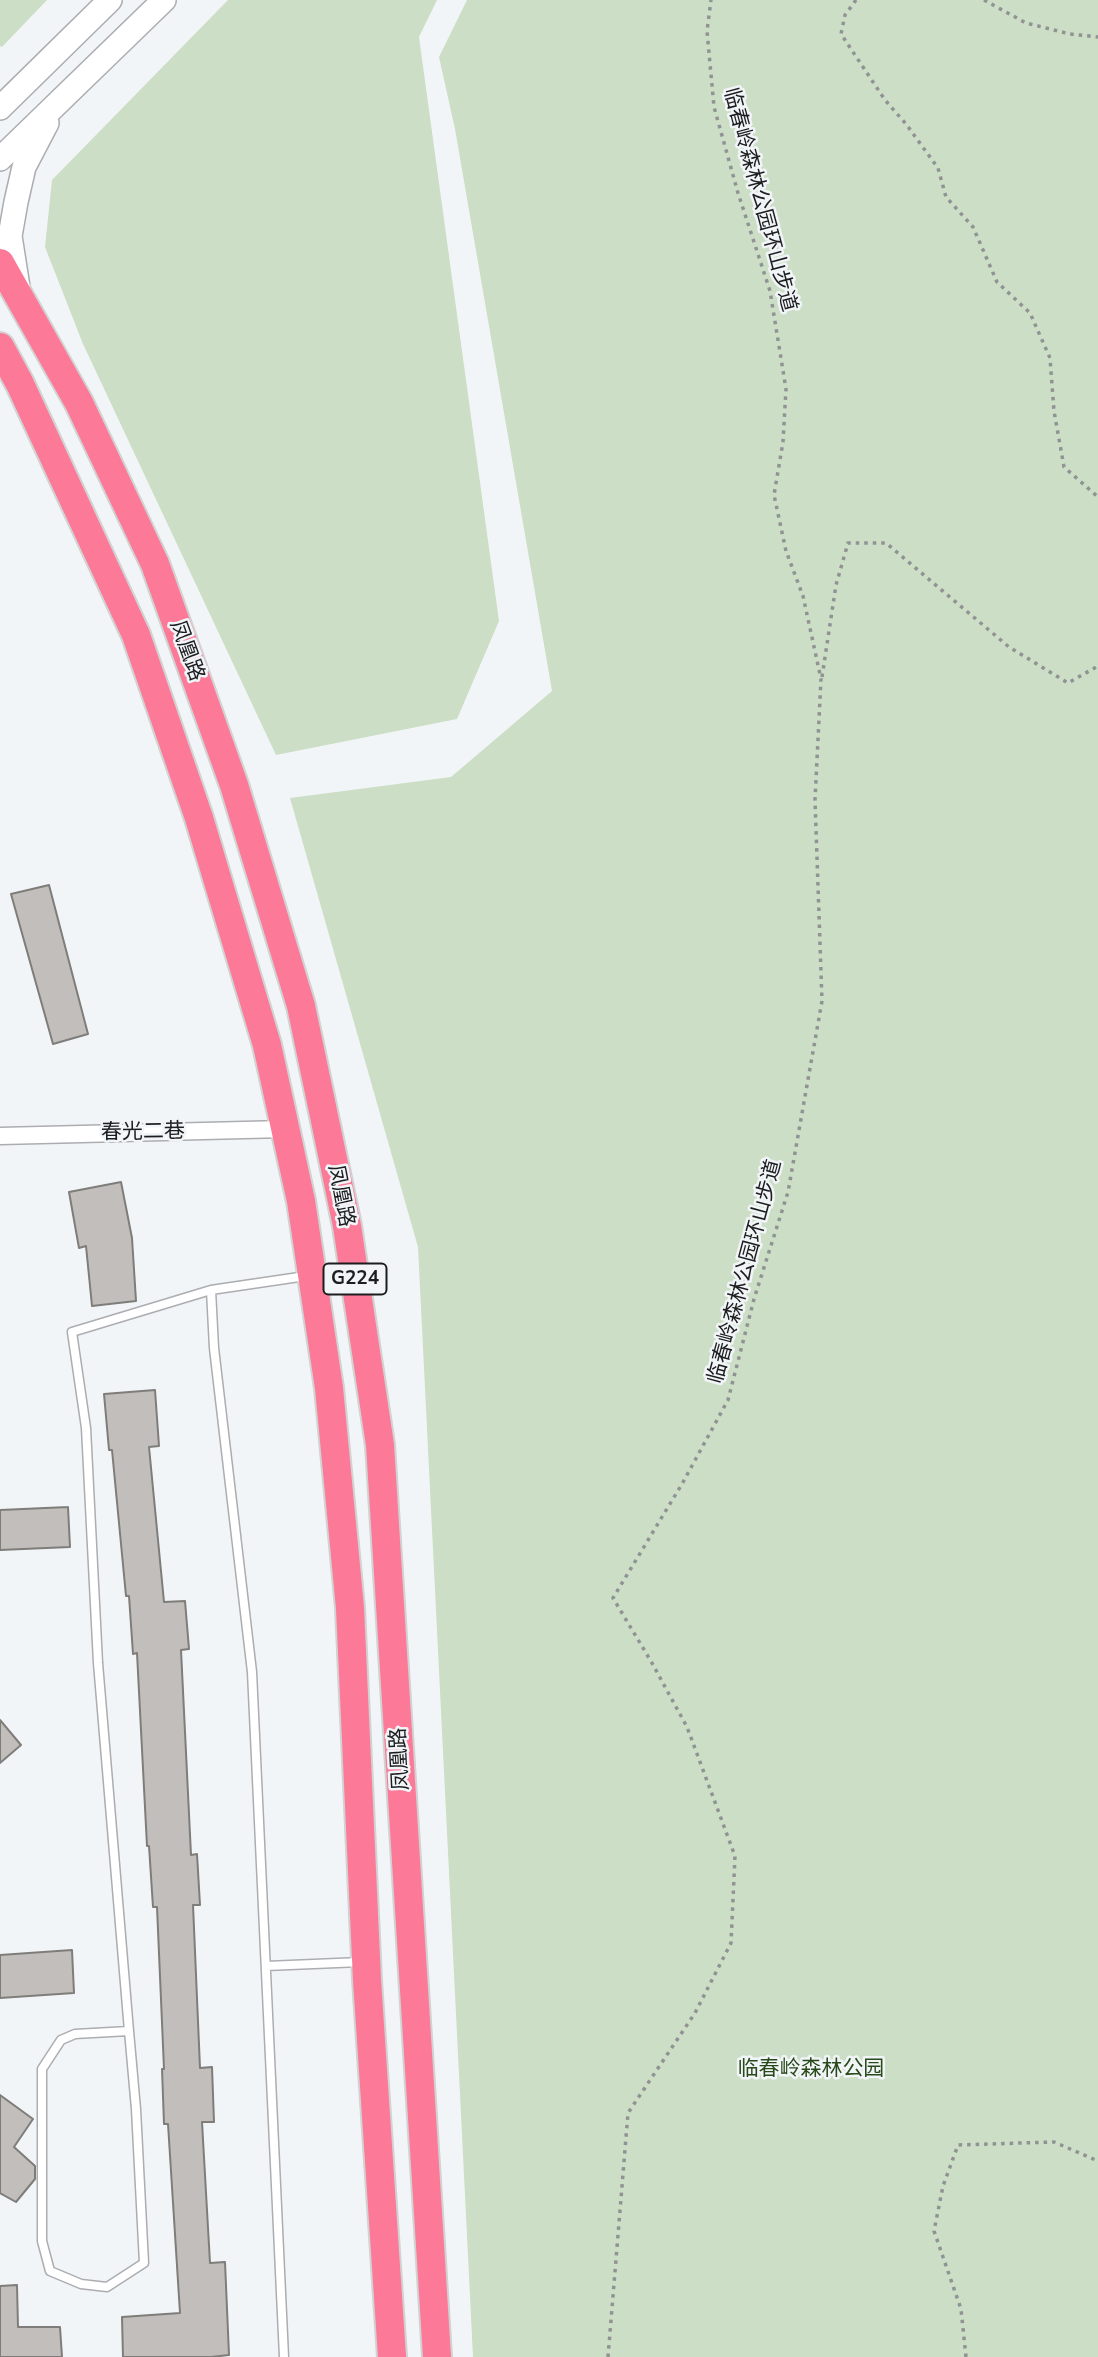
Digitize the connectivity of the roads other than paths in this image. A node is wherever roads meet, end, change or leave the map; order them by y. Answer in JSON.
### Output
{"nodes":[{"id":1,"x":110,"y":0,"type":"edge"},
{"id":2,"x":164,"y":0,"type":"edge"},
{"id":3,"x":29,"y":80,"type":"junction"},
{"id":4,"x":0,"y":90,"type":"edge"},
{"id":5,"x":0,"y":108,"type":"edge"},
{"id":6,"x":54,"y":109,"type":"junction"},
{"id":7,"x":0,"y":159,"type":"edge"},
{"id":8,"x":0,"y":263,"type":"edge"},
{"id":9,"x":21,"y":300,"type":"junction"},
{"id":10,"x":0,"y":347,"type":"edge"},
{"id":11,"x":285,"y":1129,"type":"junction"},
{"id":12,"x":0,"y":1136,"type":"edge"},
{"id":13,"x":312,"y":1275,"type":"junction"},
{"id":14,"x":211,"y":1290,"type":"junction"},
{"id":15,"x":366,"y":1961,"type":"junction"},
{"id":16,"x":266,"y":1966,"type":"junction"},
{"id":17,"x":129,"y":2031,"type":"junction"},
{"id":18,"x":284,"y":2357,"type":"edge"},
{"id":19,"x":392,"y":2357,"type":"edge"},
{"id":20,"x":437,"y":2357,"type":"edge"}],
"edges":[{"from":1,"to":3,"type":"main road"},
{"from":2,"to":6,"type":"main road"},
{"from":3,"to":4,"type":"main road"},
{"from":3,"to":5,"type":"main road"},
{"from":6,"to":7,"type":"main road"},
{"from":6,"to":9,"type":"main road"},
{"from":8,"to":9,"type":"highway","name":"凤凰路","number":"G224"},
{"from":9,"to":20,"type":"highway","name":"凤凰路","number":"G224"},
{"from":10,"to":11,"type":"highway","name":"凤凰路","number":"G224"},
{"from":11,"to":12,"type":"street","name":"春光二巷"},
{"from":11,"to":13,"type":"highway","name":"凤凰路","number":"G224"},
{"from":13,"to":14,"type":"lane"},
{"from":13,"to":15,"type":"highway","name":"凤凰路","number":"G224"},
{"from":14,"to":16,"type":"lane"},
{"from":14,"to":17,"type":"lane"},
{"from":15,"to":16,"type":"lane"},
{"from":15,"to":19,"type":"highway","name":"凤凰路","number":"G224"},
{"from":16,"to":18,"type":"lane"},
{"from":17,"to":17,"type":"lane"}]}
